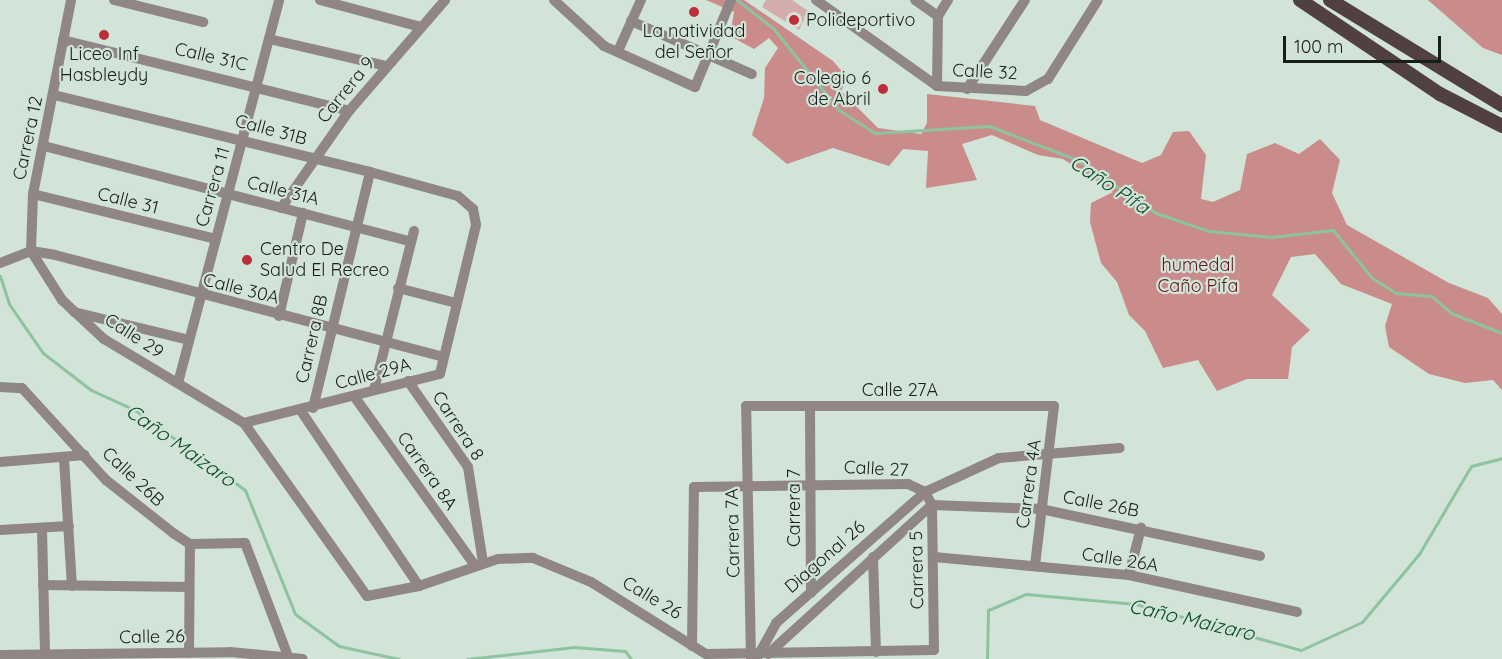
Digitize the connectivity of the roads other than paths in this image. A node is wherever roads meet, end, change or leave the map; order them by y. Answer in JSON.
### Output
{"nodes":[{"id":1,"x":71,"y":0,"type":"edge"},
{"id":2,"x":114,"y":0,"type":"edge"},
{"id":3,"x":279,"y":0,"type":"edge"},
{"id":4,"x":320,"y":0,"type":"edge"},
{"id":5,"x":445,"y":0,"type":"edge"},
{"id":6,"x":554,"y":0,"type":"edge"},
{"id":7,"x":641,"y":0,"type":"edge"},
{"id":8,"x":731,"y":0,"type":"edge"},
{"id":9,"x":816,"y":0,"type":"edge"},
{"id":10,"x":915,"y":0,"type":"edge"},
{"id":11,"x":948,"y":0,"type":"edge"},
{"id":12,"x":1025,"y":0,"type":"edge"},
{"id":13,"x":1098,"y":0,"type":"edge"},
{"id":14,"x":1300,"y":0,"type":"edge"},
{"id":15,"x":1330,"y":0,"type":"edge"},
{"id":16,"x":938,"y":16,"type":"junction"},
{"id":17,"x":631,"y":21,"type":"junction"},
{"id":18,"x":203,"y":22,"type":"dead end"},
{"id":19,"x":421,"y":27,"type":"junction"},
{"id":20,"x":269,"y":39,"type":"junction"},
{"id":21,"x":63,"y":40,"type":"junction"},
{"id":22,"x":618,"y":51,"type":"junction"},
{"id":23,"x":707,"y":56,"type":"junction"},
{"id":24,"x":387,"y":66,"type":"junction"},
{"id":25,"x":752,"y":74,"type":"dead end"},
{"id":26,"x":257,"y":85,"type":"junction"},
{"id":27,"x":937,"y":86,"type":"junction"},
{"id":28,"x":967,"y":89,"type":"junction"},
{"id":29,"x":54,"y":95,"type":"junction"},
{"id":30,"x":1502,"y":105,"type":"edge"},
{"id":31,"x":350,"y":111,"type":"junction"},
{"id":32,"x":1502,"y":126,"type":"edge"},
{"id":33,"x":244,"y":139,"type":"junction"},
{"id":34,"x":44,"y":146,"type":"junction"},
{"id":35,"x":314,"y":159,"type":"junction"},
{"id":36,"x":369,"y":172,"type":"junction"},
{"id":37,"x":33,"y":194,"type":"junction"},
{"id":38,"x":228,"y":194,"type":"junction"},
{"id":39,"x":281,"y":208,"type":"junction"},
{"id":40,"x":303,"y":213,"type":"junction"},
{"id":41,"x":356,"y":227,"type":"junction"},
{"id":42,"x":216,"y":239,"type":"junction"},
{"id":43,"x":31,"y":251,"type":"junction"},
{"id":44,"x":0,"y":263,"type":"edge"},
{"id":45,"x":398,"y":288,"type":"junction"},
{"id":46,"x":201,"y":296,"type":"junction"},
{"id":47,"x":456,"y":303,"type":"junction"},
{"id":48,"x":74,"y":312,"type":"junction"},
{"id":49,"x":279,"y":316,"type":"junction"},
{"id":50,"x":332,"y":329,"type":"junction"},
{"id":51,"x":189,"y":340,"type":"junction"},
{"id":52,"x":385,"y":342,"type":"junction"},
{"id":53,"x":443,"y":357,"type":"junction"},
{"id":54,"x":408,"y":381,"type":"junction"},
{"id":55,"x":178,"y":383,"type":"junction"},
{"id":56,"x":0,"y":387,"type":"edge"},
{"id":57,"x":374,"y":390,"type":"junction"},
{"id":58,"x":354,"y":396,"type":"junction"},
{"id":59,"x":746,"y":406,"type":"joint"},
{"id":60,"x":1054,"y":406,"type":"joint"},
{"id":61,"x":810,"y":407,"type":"junction"},
{"id":62,"x":313,"y":408,"type":"junction"},
{"id":63,"x":301,"y":411,"type":"junction"},
{"id":64,"x":244,"y":423,"type":"junction"},
{"id":65,"x":1120,"y":448,"type":"dead end"},
{"id":66,"x":1051,"y":450,"type":"junction"},
{"id":67,"x":85,"y":455,"type":"junction"},
{"id":68,"x":64,"y":459,"type":"junction"},
{"id":69,"x":0,"y":462,"type":"edge"},
{"id":70,"x":748,"y":483,"type":"junction"},
{"id":71,"x":811,"y":483,"type":"junction"},
{"id":72,"x":925,"y":492,"type":"junction"},
{"id":73,"x":932,"y":505,"type":"junction"},
{"id":74,"x":1041,"y":509,"type":"junction"},
{"id":75,"x":69,"y":526,"type":"junction"},
{"id":76,"x":1141,"y":528,"type":"junction"},
{"id":77,"x":0,"y":530,"type":"edge"},
{"id":78,"x":42,"y":530,"type":"junction"},
{"id":79,"x":190,"y":544,"type":"junction"},
{"id":80,"x":873,"y":556,"type":"junction"},
{"id":81,"x":1260,"y":556,"type":"dead end"},
{"id":82,"x":934,"y":557,"type":"junction"},
{"id":83,"x":478,"y":563,"type":"junction"},
{"id":84,"x":1035,"y":565,"type":"junction"},
{"id":85,"x":1129,"y":575,"type":"junction"},
{"id":86,"x":43,"y":585,"type":"junction"},
{"id":87,"x":72,"y":586,"type":"junction"},
{"id":88,"x":418,"y":586,"type":"junction"},
{"id":89,"x":188,"y":587,"type":"junction"},
{"id":90,"x":810,"y":591,"type":"junction"},
{"id":91,"x":812,"y":609,"type":"junction"},
{"id":92,"x":1297,"y":612,"type":"dead end"},
{"id":93,"x":692,"y":646,"type":"junction"},
{"id":94,"x":934,"y":650,"type":"joint"},
{"id":95,"x":876,"y":652,"type":"junction"},
{"id":96,"x":189,"y":653,"type":"junction"},
{"id":97,"x":45,"y":654,"type":"junction"},
{"id":98,"x":0,"y":655,"type":"edge"},
{"id":99,"x":109,"y":656,"type":"edge"},
{"id":100,"x":230,"y":656,"type":"edge"},
{"id":101,"x":757,"y":656,"type":"edge"},
{"id":102,"x":288,"y":657,"type":"edge"},
{"id":103,"x":303,"y":659,"type":"edge"}],
"edges":[{"from":1,"to":21,"type":"street","name":"Carrera 12"},
{"from":2,"to":18,"type":"street"},
{"from":3,"to":20,"type":"street","name":"Carrera 11"},
{"from":4,"to":19,"type":"street"},
{"from":5,"to":19,"type":"street","name":"Carrera 9"},
{"from":6,"to":22,"type":"street"},
{"from":7,"to":17,"type":"street"},
{"from":8,"to":23,"type":"street"},
{"from":9,"to":27,"type":"street","name":"Calle 32"},
{"from":10,"to":16,"type":"street"},
{"from":11,"to":16,"type":"street"},
{"from":12,"to":28,"type":"street"},
{"from":13,"to":28,"type":"street","name":"Calle 32"},
{"from":14,"to":32,"type":"main road"},
{"from":15,"to":30,"type":"main road"},
{"from":16,"to":27,"type":"street"},
{"from":17,"to":22,"type":"street"},
{"from":17,"to":23,"type":"street"},
{"from":19,"to":24,"type":"street","name":"Carrera 9"},
{"from":20,"to":24,"type":"street"},
{"from":20,"to":26,"type":"street","name":"Carrera 11"},
{"from":21,"to":26,"type":"street","name":"Calle 31C"},
{"from":21,"to":29,"type":"street","name":"Carrera 12"},
{"from":22,"to":23,"type":"street"},
{"from":23,"to":25,"type":"street"},
{"from":24,"to":31,"type":"street","name":"Carrera 9"},
{"from":26,"to":31,"type":"street","name":"Calle 31C"},
{"from":26,"to":33,"type":"street","name":"Carrera 11"},
{"from":27,"to":28,"type":"street","name":"Calle 32"},
{"from":29,"to":33,"type":"street","name":"Calle 31B"},
{"from":29,"to":34,"type":"street","name":"Carrera 12"},
{"from":31,"to":35,"type":"street","name":"Carrera 9"},
{"from":33,"to":35,"type":"street","name":"Calle 31B"},
{"from":33,"to":38,"type":"street","name":"Carrera 11"},
{"from":34,"to":37,"type":"street","name":"Carrera 12"},
{"from":34,"to":38,"type":"street","name":"Calle 31A"},
{"from":35,"to":36,"type":"street","name":"Calle 31B"},
{"from":35,"to":39,"type":"street","name":"Carrera 9"},
{"from":36,"to":41,"type":"street","name":"Carrera 8B"},
{"from":36,"to":47,"type":"street","name":"Calle 31B"},
{"from":37,"to":42,"type":"street","name":"Calle 31"},
{"from":37,"to":43,"type":"street","name":"Carrera 12"},
{"from":38,"to":39,"type":"street","name":"Calle 31A"},
{"from":38,"to":42,"type":"street","name":"Carrera 11"},
{"from":39,"to":40,"type":"street","name":"Calle 31A"},
{"from":40,"to":41,"type":"street","name":"Calle 31A"},
{"from":40,"to":49,"type":"street"},
{"from":41,"to":45,"type":"street","name":"Calle 31A"},
{"from":41,"to":50,"type":"street","name":"Carrera 8B"},
{"from":42,"to":46,"type":"street","name":"Carrera 11"},
{"from":43,"to":44,"type":"street"},
{"from":43,"to":46,"type":"street","name":"Calle 30A"},
{"from":43,"to":48,"type":"street","name":"Calle 29"},
{"from":45,"to":47,"type":"street"},
{"from":45,"to":52,"type":"street"},
{"from":46,"to":49,"type":"street","name":"Calle 30A"},
{"from":46,"to":51,"type":"street","name":"Carrera 11"},
{"from":47,"to":53,"type":"street"},
{"from":48,"to":51,"type":"street"},
{"from":48,"to":55,"type":"street","name":"Calle 29"},
{"from":49,"to":50,"type":"street","name":"Calle 30A"},
{"from":50,"to":52,"type":"street","name":"Calle 30A"},
{"from":50,"to":62,"type":"street","name":"Carrera 8B"},
{"from":51,"to":55,"type":"street","name":"Carrera 11"},
{"from":52,"to":53,"type":"street","name":"Calle 30A"},
{"from":52,"to":57,"type":"street"},
{"from":53,"to":54,"type":"street","name":"Calle 29A"},
{"from":54,"to":57,"type":"street","name":"Calle 29A"},
{"from":54,"to":83,"type":"street","name":"Carrera 8"},
{"from":55,"to":64,"type":"street","name":"Calle 29"},
{"from":56,"to":67,"type":"street","name":"Calle 26B"},
{"from":57,"to":58,"type":"street","name":"Calle 29A"},
{"from":58,"to":62,"type":"street","name":"Calle 29A"},
{"from":58,"to":83,"type":"street","name":"Carrera 8A"},
{"from":59,"to":61,"type":"street","name":"Calle 27A"},
{"from":59,"to":70,"type":"street","name":"Carrera 7A"},
{"from":60,"to":61,"type":"street","name":"Calle 27A"},
{"from":60,"to":66,"type":"street","name":"Carrera 4A"},
{"from":61,"to":71,"type":"street","name":"Carrera 7"},
{"from":62,"to":63,"type":"street","name":"Calle 29A"},
{"from":63,"to":64,"type":"street","name":"Calle 29A"},
{"from":63,"to":88,"type":"street"},
{"from":64,"to":88,"type":"street","name":"Calle 26"},
{"from":65,"to":66,"type":"street","name":"Calle 27"},
{"from":66,"to":72,"type":"street","name":"Calle 27"},
{"from":66,"to":74,"type":"street","name":"Carrera 4A"},
{"from":67,"to":68,"type":"street"},
{"from":67,"to":79,"type":"street","name":"Calle 26B"},
{"from":68,"to":69,"type":"street"},
{"from":68,"to":75,"type":"street"},
{"from":70,"to":71,"type":"street","name":"Calle 27"},
{"from":70,"to":93,"type":"street","name":"Calle 27"},
{"from":70,"to":101,"type":"street","name":"Carrera 7A"},
{"from":71,"to":72,"type":"street","name":"Calle 27"},
{"from":71,"to":90,"type":"street","name":"Carrera 7"},
{"from":72,"to":73,"type":"street","name":"Carrera 5"},
{"from":72,"to":90,"type":"street","name":"Diagonal 26"},
{"from":73,"to":74,"type":"street","name":"Calle 26B"},
{"from":73,"to":80,"type":"street","name":"Diagonal 26"},
{"from":73,"to":82,"type":"street","name":"Carrera 5"},
{"from":74,"to":76,"type":"street","name":"Calle 26B"},
{"from":74,"to":84,"type":"street","name":"Carrera 4A"},
{"from":75,"to":78,"type":"street"},
{"from":75,"to":87,"type":"street"},
{"from":76,"to":81,"type":"street","name":"Calle 26B"},
{"from":76,"to":85,"type":"street"},
{"from":77,"to":78,"type":"street"},
{"from":78,"to":86,"type":"street"},
{"from":79,"to":89,"type":"street"},
{"from":79,"to":102,"type":"street"},
{"from":80,"to":91,"type":"street","name":"Diagonal 26"},
{"from":80,"to":95,"type":"street"},
{"from":82,"to":84,"type":"street","name":"Calle 26A"},
{"from":82,"to":94,"type":"street","name":"Carrera 5"},
{"from":83,"to":88,"type":"street","name":"Calle 26"},
{"from":83,"to":93,"type":"street","name":"Calle 26"},
{"from":84,"to":85,"type":"street","name":"Calle 26A"},
{"from":85,"to":92,"type":"street","name":"Calle 26A"},
{"from":86,"to":87,"type":"street"},
{"from":86,"to":97,"type":"street"},
{"from":87,"to":89,"type":"street"},
{"from":89,"to":96,"type":"street"},
{"from":90,"to":91,"type":"street","name":"Carrera 7"},
{"from":90,"to":101,"type":"street","name":"Diagonal 26"},
{"from":91,"to":101,"type":"street","name":"Diagonal 26"},
{"from":93,"to":101,"type":"street","name":"Calle 26"},
{"from":94,"to":95,"type":"street","name":"Calle 26"},
{"from":95,"to":101,"type":"street","name":"Calle 26"},
{"from":96,"to":99,"type":"street","name":"Calle 26"},
{"from":96,"to":100,"type":"street","name":"Calle 26"},
{"from":97,"to":98,"type":"street","name":"Calle 26"},
{"from":97,"to":99,"type":"street","name":"Calle 26"},
{"from":100,"to":102,"type":"street","name":"Calle 26"},
{"from":102,"to":103,"type":"street","name":"Calle 26"}]}
